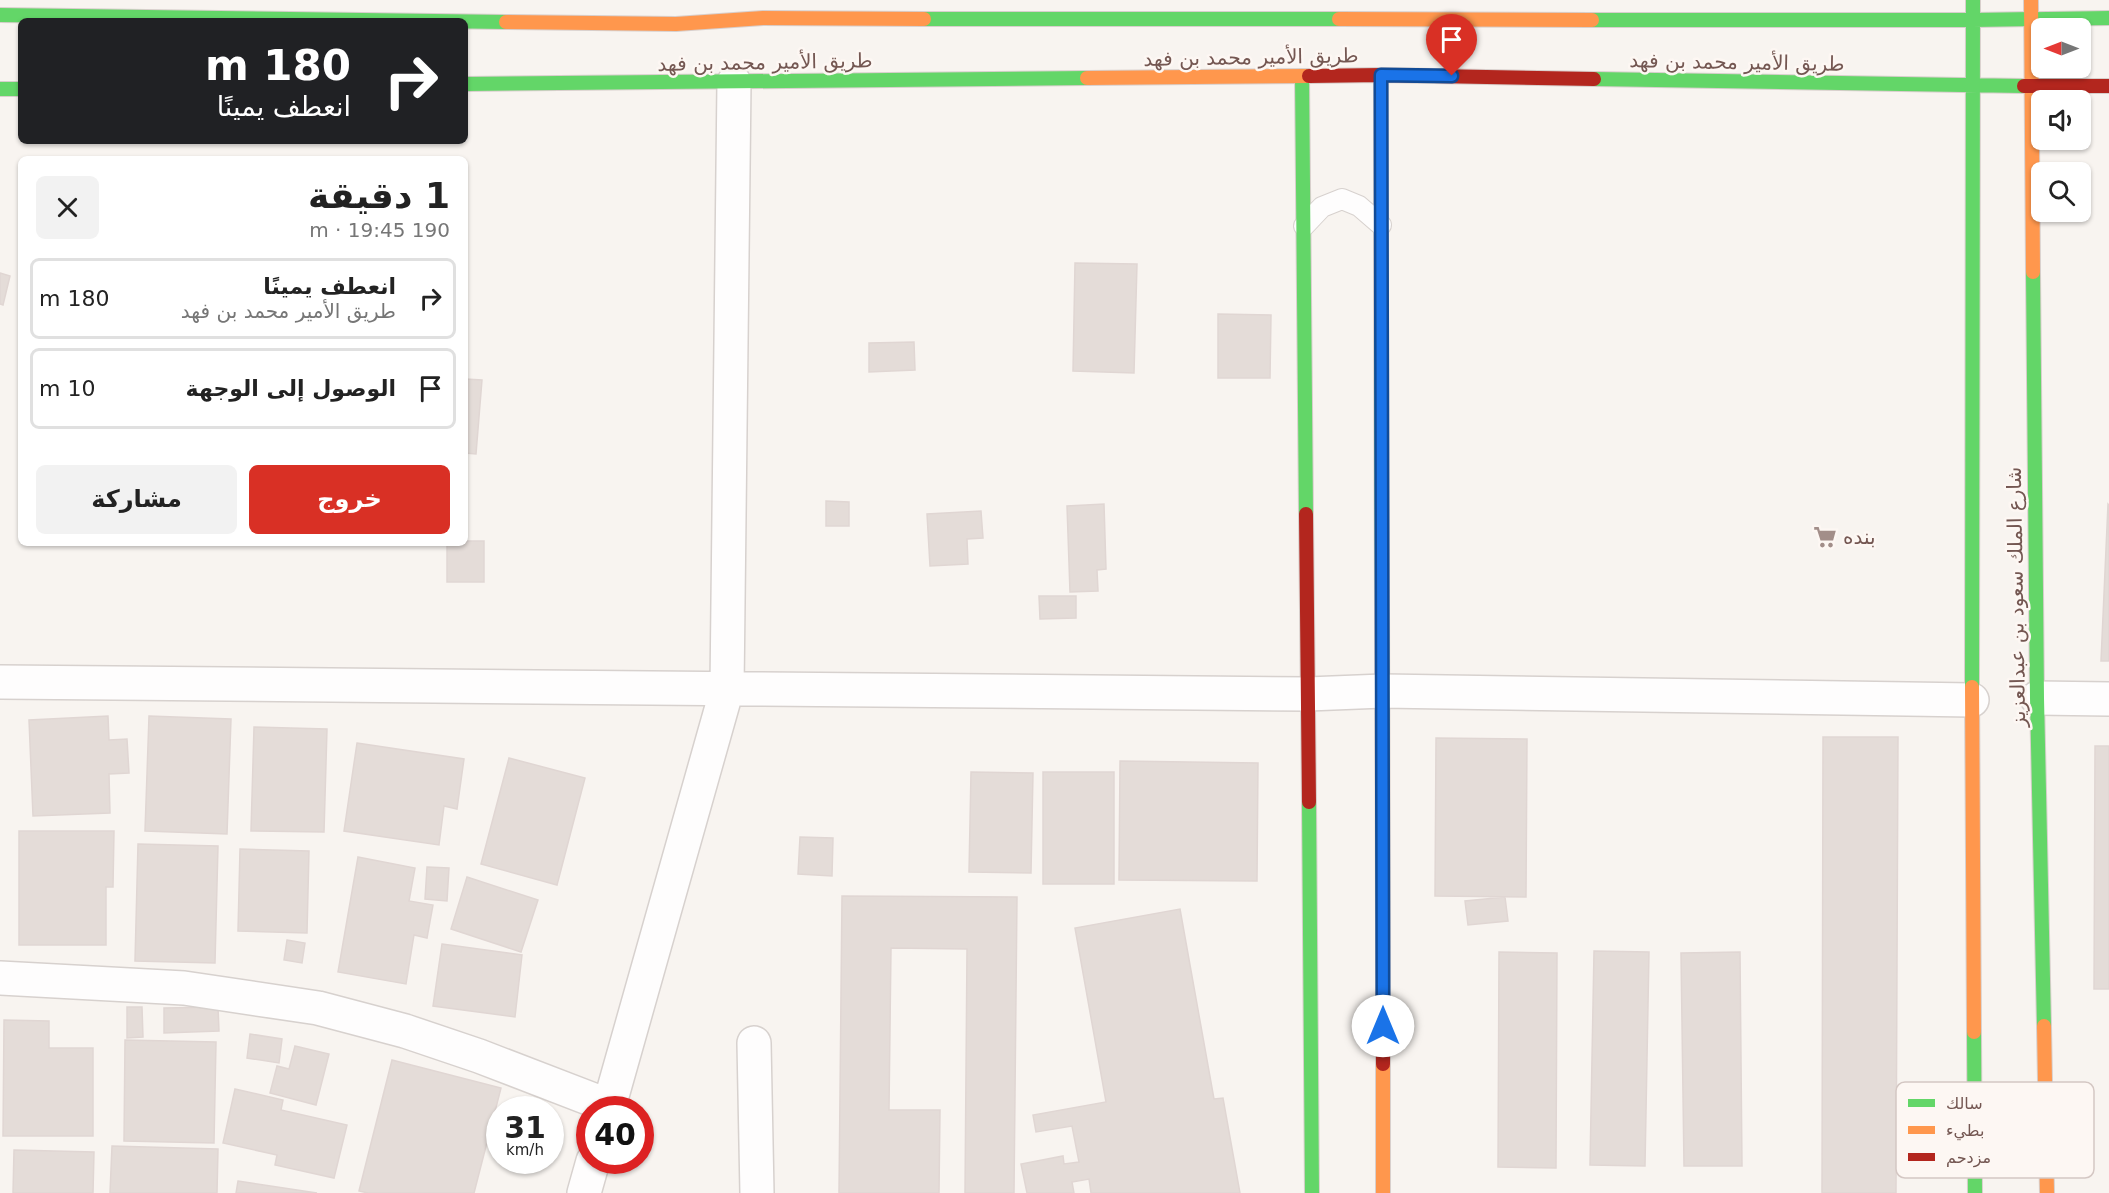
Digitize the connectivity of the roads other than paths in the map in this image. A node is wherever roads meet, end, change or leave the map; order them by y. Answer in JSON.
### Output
{"nodes":[{"id":1,"x":763,"y":0,"type":"edge"},
{"id":2,"x":824,"y":0,"type":"edge"},
{"id":3,"x":1973,"y":0,"type":"edge"},
{"id":4,"x":2031,"y":0,"type":"edge"},
{"id":5,"x":1384,"y":10,"type":"edge"},
{"id":6,"x":0,"y":15,"type":"edge"},
{"id":7,"x":225,"y":18,"type":"edge"},
{"id":8,"x":764,"y":18,"type":"junction"},
{"id":9,"x":2031,"y":18,"type":"edge"},
{"id":10,"x":2091,"y":18,"type":"edge"},
{"id":11,"x":2109,"y":18,"type":"edge"},
{"id":12,"x":826,"y":19,"type":"junction"},
{"id":13,"x":2031,"y":19,"type":"edge"},
{"id":14,"x":1973,"y":20,"type":"junction"},
{"id":15,"x":468,"y":21,"type":"edge"},
{"id":16,"x":1381,"y":75,"type":"junction"},
{"id":17,"x":1302,"y":76,"type":"junction"},
{"id":18,"x":2031,"y":78,"type":"edge"},
{"id":19,"x":734,"y":82,"type":"junction"},
{"id":20,"x":468,"y":84,"type":"edge"},
{"id":21,"x":1972,"y":86,"type":"junction"},
{"id":22,"x":2109,"y":86,"type":"edge"},
{"id":23,"x":2031,"y":87,"type":"junction"},
{"id":24,"x":0,"y":89,"type":"edge"},
{"id":25,"x":18,"y":89,"type":"edge"},
{"id":26,"x":1381,"y":225,"type":"junction"},
{"id":27,"x":1304,"y":226,"type":"junction"},
{"id":28,"x":0,"y":682,"type":"edge"},
{"id":29,"x":727,"y":689,"type":"junction"},
{"id":30,"x":1383,"y":692,"type":"junction"},
{"id":31,"x":1308,"y":694,"type":"junction"},
{"id":32,"x":2037,"y":698,"type":"junction"},
{"id":33,"x":1972,"y":699,"type":"junction"},
{"id":34,"x":2109,"y":699,"type":"edge"},
{"id":35,"x":0,"y":978,"type":"edge"},
{"id":36,"x":754,"y":1043,"type":"dead end"},
{"id":37,"x":1974,"y":1082,"type":"edge"},
{"id":38,"x":2045,"y":1082,"type":"edge"},
{"id":39,"x":577,"y":1096,"type":"edge"},
{"id":40,"x":611,"y":1096,"type":"edge"},
{"id":41,"x":589,"y":1174,"type":"edge"},
{"id":42,"x":1975,"y":1178,"type":"edge"},
{"id":43,"x":2047,"y":1178,"type":"edge"},
{"id":44,"x":584,"y":1193,"type":"edge"},
{"id":45,"x":758,"y":1193,"type":"edge"},
{"id":46,"x":1312,"y":1193,"type":"edge"},
{"id":47,"x":1383,"y":1193,"type":"edge"},
{"id":48,"x":1975,"y":1193,"type":"edge"},
{"id":49,"x":2047,"y":1193,"type":"edge"}],
"edges":[{"from":1,"to":8,"type":"main road"},
{"from":2,"to":12,"type":"main road"},
{"from":3,"to":14,"type":"main road"},
{"from":4,"to":9,"type":"main road","name":"شارع الملك سعود بن عبدالعزيز"},
{"from":5,"to":12,"type":"main road","name":"طريق الأمير محمد بن فهد"},
{"from":5,"to":14,"type":"main road","name":"طريق الأمير محمد بن فهد"},
{"from":6,"to":7,"type":"main road","name":"طريق الأمير محمد بن فهد"},
{"from":8,"to":12,"type":"main road","name":"طريق الأمير محمد بن فهد"},
{"from":8,"to":15,"type":"main road","name":"طريق الأمير محمد بن فهد"},
{"from":10,"to":11,"type":"main road","name":"طريق الأمير محمد بن فهد"},
{"from":13,"to":14,"type":"main road","name":"طريق الأمير محمد بن فهد"},
{"from":14,"to":21,"type":"main road"},
{"from":16,"to":17,"type":"main road","name":"طريق الأمير محمد بن فهد"},
{"from":16,"to":21,"type":"main road","name":"طريق الأمير محمد بن فهد"},
{"from":16,"to":26,"type":"main road"},
{"from":17,"to":19,"type":"main road","name":"طريق الأمير محمد بن فهد"},
{"from":17,"to":27,"type":"main road"},
{"from":18,"to":23,"type":"main road","name":"شارع الملك سعود بن عبدالعزيز"},
{"from":19,"to":20,"type":"main road","name":"طريق الأمير محمد بن فهد"},
{"from":19,"to":29,"type":"street"},
{"from":21,"to":23,"type":"main road","name":"طريق الأمير محمد بن فهد"},
{"from":21,"to":33,"type":"main road"},
{"from":22,"to":23,"type":"main road","name":"طريق الأمير محمد بن فهد"},
{"from":23,"to":32,"type":"main road","name":"شارع الملك سعود بن عبدالعزيز"},
{"from":24,"to":25,"type":"main road"},
{"from":26,"to":27,"type":"lane"},
{"from":26,"to":30,"type":"main road"},
{"from":27,"to":31,"type":"main road"},
{"from":28,"to":29,"type":"street"},
{"from":29,"to":31,"type":"street"},
{"from":29,"to":40,"type":"street"},
{"from":30,"to":31,"type":"street"},
{"from":30,"to":33,"type":"street"},
{"from":30,"to":47,"type":"main road"},
{"from":31,"to":46,"type":"main road"},
{"from":32,"to":34,"type":"street"},
{"from":32,"to":38,"type":"main road","name":"شارع الملك سعود بن عبدالعزيز"},
{"from":33,"to":37,"type":"main road"},
{"from":35,"to":39,"type":"street"},
{"from":36,"to":45,"type":"street"},
{"from":41,"to":44,"type":"street"},
{"from":42,"to":48,"type":"main road"},
{"from":43,"to":49,"type":"main road","name":"شارع الملك سعود بن عبدالعزيز"}]}
